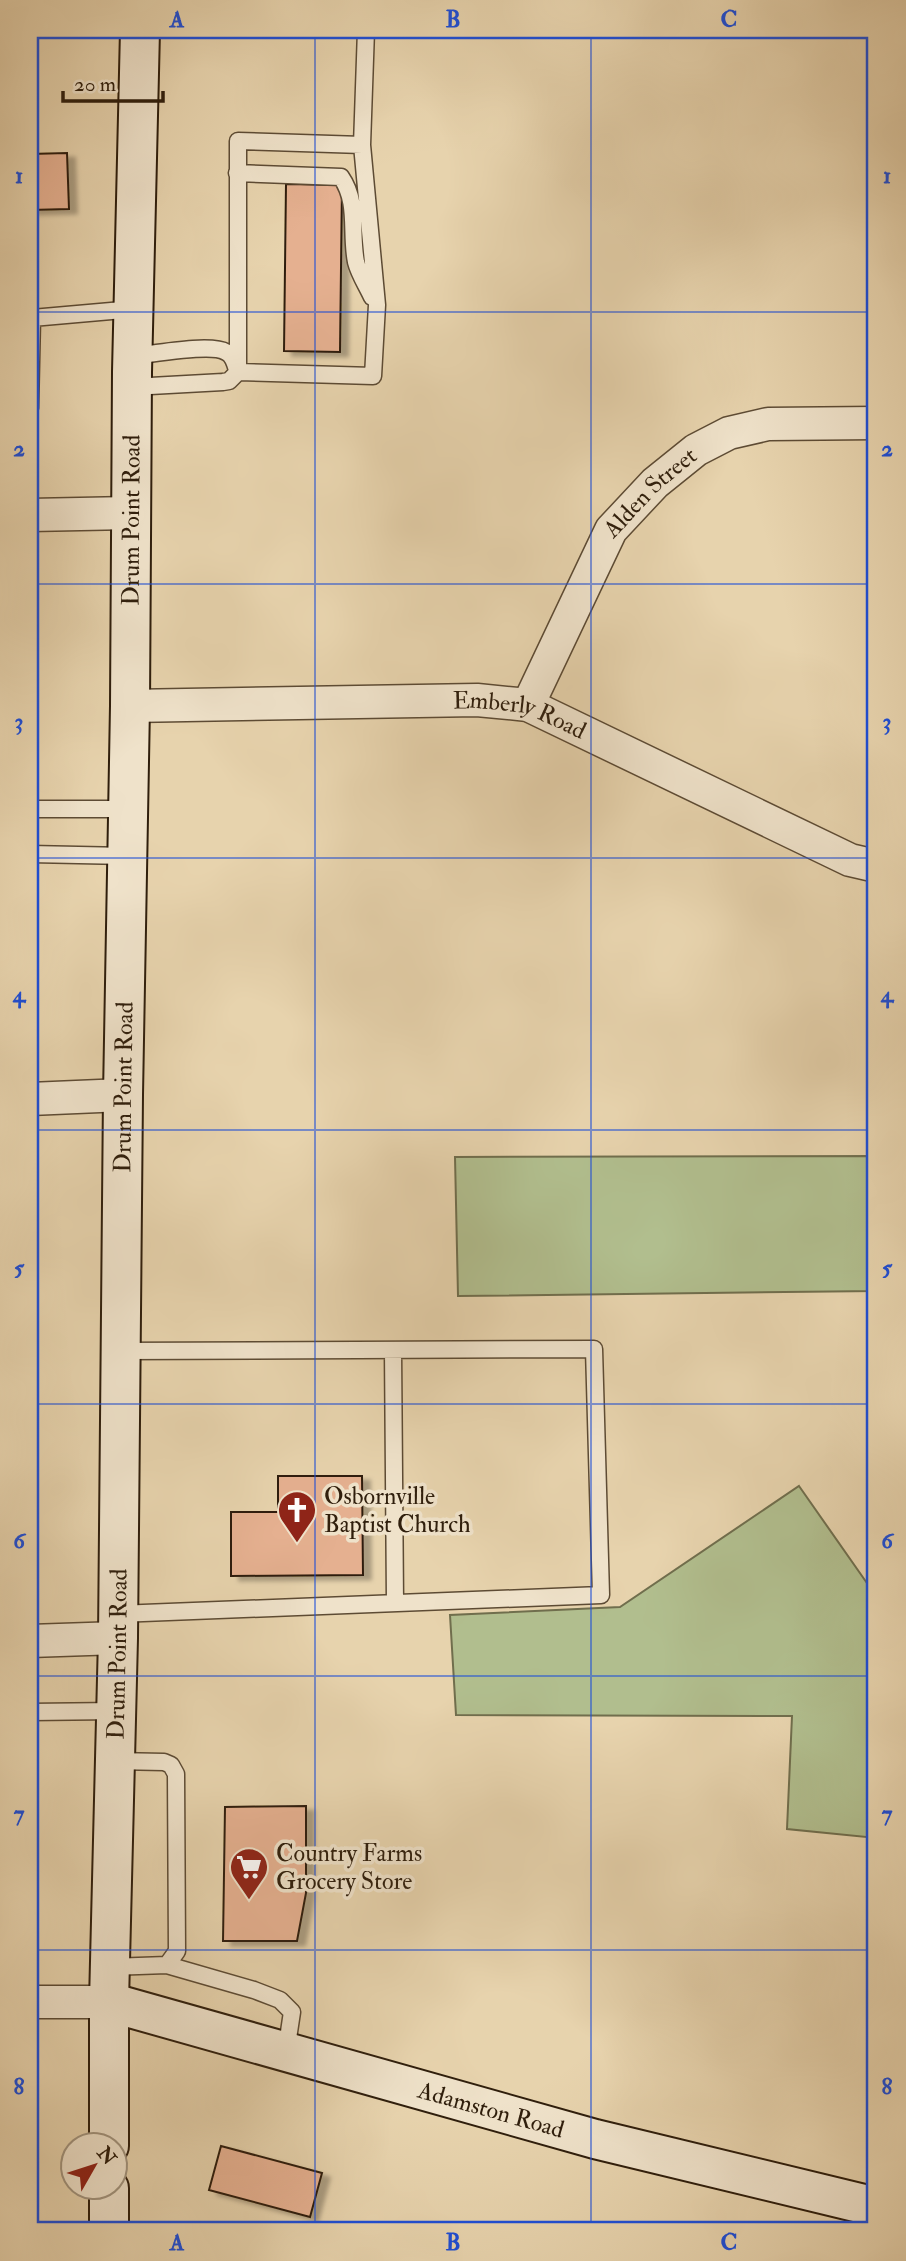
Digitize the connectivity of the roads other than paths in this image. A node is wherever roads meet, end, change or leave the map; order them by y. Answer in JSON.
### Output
{"nodes":[{"id":1,"x":140,"y":30,"type":"edge"},
{"id":2,"x":366,"y":30,"type":"edge"},
{"id":3,"x":362,"y":145,"type":"junction"},
{"id":4,"x":237,"y":173,"type":"junction"},
{"id":5,"x":377,"y":305,"type":"junction"},
{"id":6,"x":134,"y":309,"type":"junction"},
{"id":7,"x":132,"y":371,"type":"junction"},
{"id":8,"x":238,"y":372,"type":"junction"},
{"id":9,"x":30,"y":408,"type":"edge"},
{"id":10,"x":876,"y":423,"type":"edge"},
{"id":11,"x":130,"y":513,"type":"junction"},
{"id":12,"x":30,"y":515,"type":"edge"},
{"id":13,"x":528,"y":705,"type":"junction"},
{"id":14,"x":130,"y":706,"type":"junction"},
{"id":15,"x":30,"y":808,"type":"edge"},
{"id":16,"x":128,"y":809,"type":"junction"},
{"id":17,"x":30,"y":854,"type":"edge"},
{"id":18,"x":127,"y":856,"type":"junction"},
{"id":19,"x":876,"y":866,"type":"edge"},
{"id":20,"x":123,"y":1095,"type":"junction"},
{"id":21,"x":30,"y":1099,"type":"edge"},
{"id":22,"x":393,"y":1350,"type":"junction"},
{"id":23,"x":120,"y":1351,"type":"junction"},
{"id":24,"x":395,"y":1603,"type":"junction"},
{"id":25,"x":118,"y":1626,"type":"junction"},
{"id":26,"x":30,"y":1641,"type":"edge"},
{"id":27,"x":116,"y":1711,"type":"junction"},
{"id":28,"x":30,"y":1712,"type":"edge"},
{"id":29,"x":115,"y":1760,"type":"junction"},
{"id":30,"x":167,"y":1965,"type":"junction"},
{"id":31,"x":109,"y":1985,"type":"junction"},
{"id":32,"x":30,"y":2002,"type":"edge"},
{"id":33,"x":286,"y":2052,"type":"junction"},
{"id":34,"x":108,"y":2132,"type":"edge"},
{"id":35,"x":108,"y":2202,"type":"edge"},
{"id":36,"x":876,"y":2207,"type":"edge"},
{"id":37,"x":108,"y":2231,"type":"edge"}],
"edges":[{"from":1,"to":6,"type":"street","name":"Drum Point Road"},
{"from":2,"to":3,"type":"lane"},
{"from":3,"to":4,"type":"lane"},
{"from":3,"to":5,"type":"lane"},
{"from":4,"to":5,"type":"lane"},
{"from":4,"to":8,"type":"lane"},
{"from":5,"to":8,"type":"lane"},
{"from":6,"to":7,"type":"street","name":"Drum Point Road"},
{"from":6,"to":9,"type":"lane"},
{"from":7,"to":8,"type":"lane"},
{"from":7,"to":8,"type":"lane"},
{"from":7,"to":11,"type":"street","name":"Drum Point Road"},
{"from":10,"to":13,"type":"street","name":"Alden Street"},
{"from":11,"to":12,"type":"street"},
{"from":11,"to":14,"type":"street","name":"Drum Point Road"},
{"from":13,"to":14,"type":"street","name":"Emberly Road"},
{"from":13,"to":19,"type":"street","name":"Emberly Road"},
{"from":14,"to":16,"type":"street","name":"Drum Point Road"},
{"from":15,"to":16,"type":"lane"},
{"from":16,"to":18,"type":"street","name":"Drum Point Road"},
{"from":17,"to":18,"type":"lane"},
{"from":18,"to":20,"type":"street","name":"Drum Point Road"},
{"from":20,"to":21,"type":"street"},
{"from":20,"to":23,"type":"street","name":"Drum Point Road"},
{"from":22,"to":23,"type":"lane"},
{"from":22,"to":24,"type":"lane"},
{"from":22,"to":24,"type":"lane"},
{"from":23,"to":25,"type":"street","name":"Drum Point Road"},
{"from":24,"to":25,"type":"lane"},
{"from":25,"to":26,"type":"street"},
{"from":25,"to":27,"type":"street","name":"Drum Point Road"},
{"from":27,"to":28,"type":"lane"},
{"from":27,"to":29,"type":"street","name":"Drum Point Road"},
{"from":29,"to":30,"type":"lane"},
{"from":29,"to":31,"type":"street","name":"Drum Point Road"},
{"from":30,"to":31,"type":"lane"},
{"from":30,"to":33,"type":"lane"},
{"from":31,"to":32,"type":"street"},
{"from":31,"to":33,"type":"street","name":"Adamston Road"},
{"from":31,"to":34,"type":"street","name":"Drum Point Road"},
{"from":33,"to":36,"type":"street","name":"Adamston Road"},
{"from":35,"to":37,"type":"street"}]}
